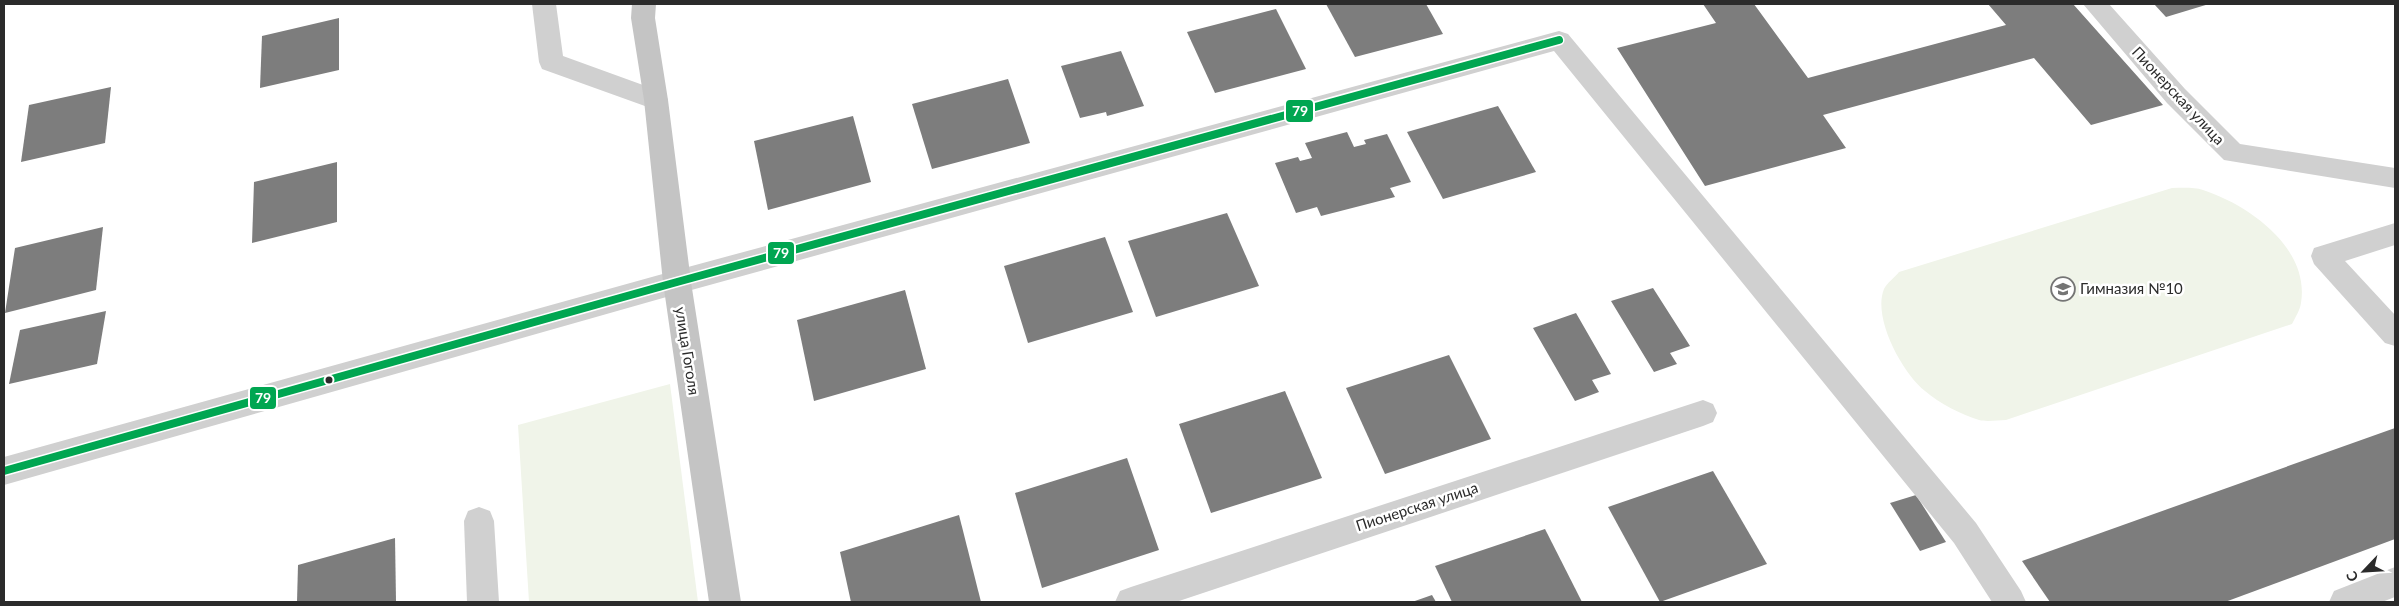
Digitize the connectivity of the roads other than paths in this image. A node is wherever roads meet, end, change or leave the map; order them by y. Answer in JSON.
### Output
{"nodes":[{"id":1,"x":544,"y":4,"type":"edge"},
{"id":2,"x":644,"y":4,"type":"edge"},
{"id":3,"x":2095,"y":4,"type":"edge"},
{"id":4,"x":656,"y":100,"type":"junction"},
{"id":5,"x":2395,"y":178,"type":"edge"},
{"id":6,"x":2395,"y":234,"type":"edge"},
{"id":7,"x":677,"y":282,"type":"junction"},
{"id":8,"x":2395,"y":334,"type":"edge"},
{"id":9,"x":1703,"y":412,"type":"dead end"},
{"id":10,"x":4,"y":471,"type":"edge"},
{"id":11,"x":479,"y":521,"type":"dead end"},
{"id":12,"x":2395,"y":582,"type":"edge"},
{"id":13,"x":483,"y":602,"type":"edge"},
{"id":14,"x":725,"y":602,"type":"edge"},
{"id":15,"x":1131,"y":602,"type":"edge"},
{"id":16,"x":2010,"y":602,"type":"edge"},
{"id":17,"x":2345,"y":602,"type":"edge"}],
"edges":[{"from":1,"to":4,"type":"street"},
{"from":2,"to":4,"type":"main road","name":"улица Гоголя"},
{"from":3,"to":5,"type":"street","name":"Пионерская улица"},
{"from":4,"to":7,"type":"main road","name":"улица Гоголя"},
{"from":6,"to":8,"type":"street"},
{"from":7,"to":10,"type":"street"},
{"from":7,"to":14,"type":"main road","name":"улица Гоголя"},
{"from":7,"to":16,"type":"street"},
{"from":9,"to":15,"type":"street","name":"Пионерская улица"},
{"from":11,"to":13,"type":"street"},
{"from":12,"to":17,"type":"street"}]}
